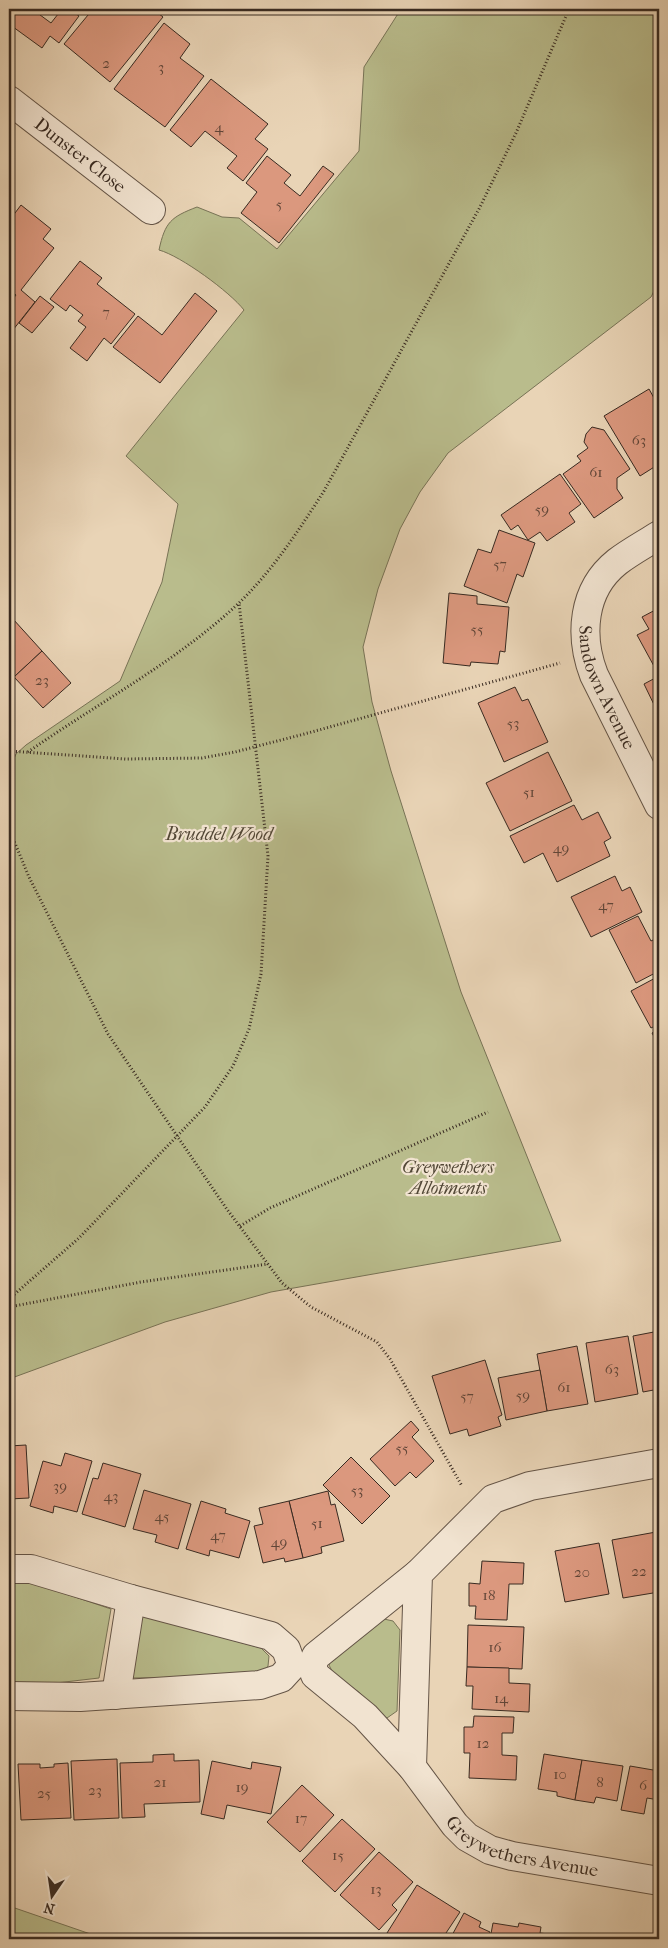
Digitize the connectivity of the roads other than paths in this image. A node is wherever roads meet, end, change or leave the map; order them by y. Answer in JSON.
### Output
{"nodes":[{"id":1,"x":9,"y":100,"type":"edge"},
{"id":2,"x":151,"y":210,"type":"dead end"},
{"id":3,"x":659,"y":535,"type":"edge"},
{"id":4,"x":659,"y":805,"type":"edge"},
{"id":5,"x":659,"y":1464,"type":"edge"},
{"id":6,"x":9,"y":1569,"type":"edge"},
{"id":7,"x":418,"y":1574,"type":"junction"},
{"id":8,"x":131,"y":1599,"type":"junction"},
{"id":9,"x":302,"y":1665,"type":"junction"},
{"id":10,"x":116,"y":1695,"type":"junction"},
{"id":11,"x":9,"y":1696,"type":"edge"},
{"id":12,"x":412,"y":1767,"type":"junction"},
{"id":13,"x":659,"y":1881,"type":"edge"}],
"edges":[{"from":1,"to":2,"type":"street","name":"Dunster Close"},
{"from":3,"to":4,"type":"street","name":"Sandown Avenue"},
{"from":5,"to":7,"type":"street"},
{"from":6,"to":8,"type":"street","name":"Greywethers Avenue"},
{"from":7,"to":9,"type":"street"},
{"from":7,"to":12,"type":"street"},
{"from":8,"to":9,"type":"street","name":"Greywethers Avenue"},
{"from":8,"to":10,"type":"street"},
{"from":9,"to":10,"type":"street"},
{"from":9,"to":12,"type":"street","name":"Greywethers Avenue"},
{"from":10,"to":11,"type":"street"},
{"from":12,"to":13,"type":"street","name":"Greywethers Avenue"}]}
